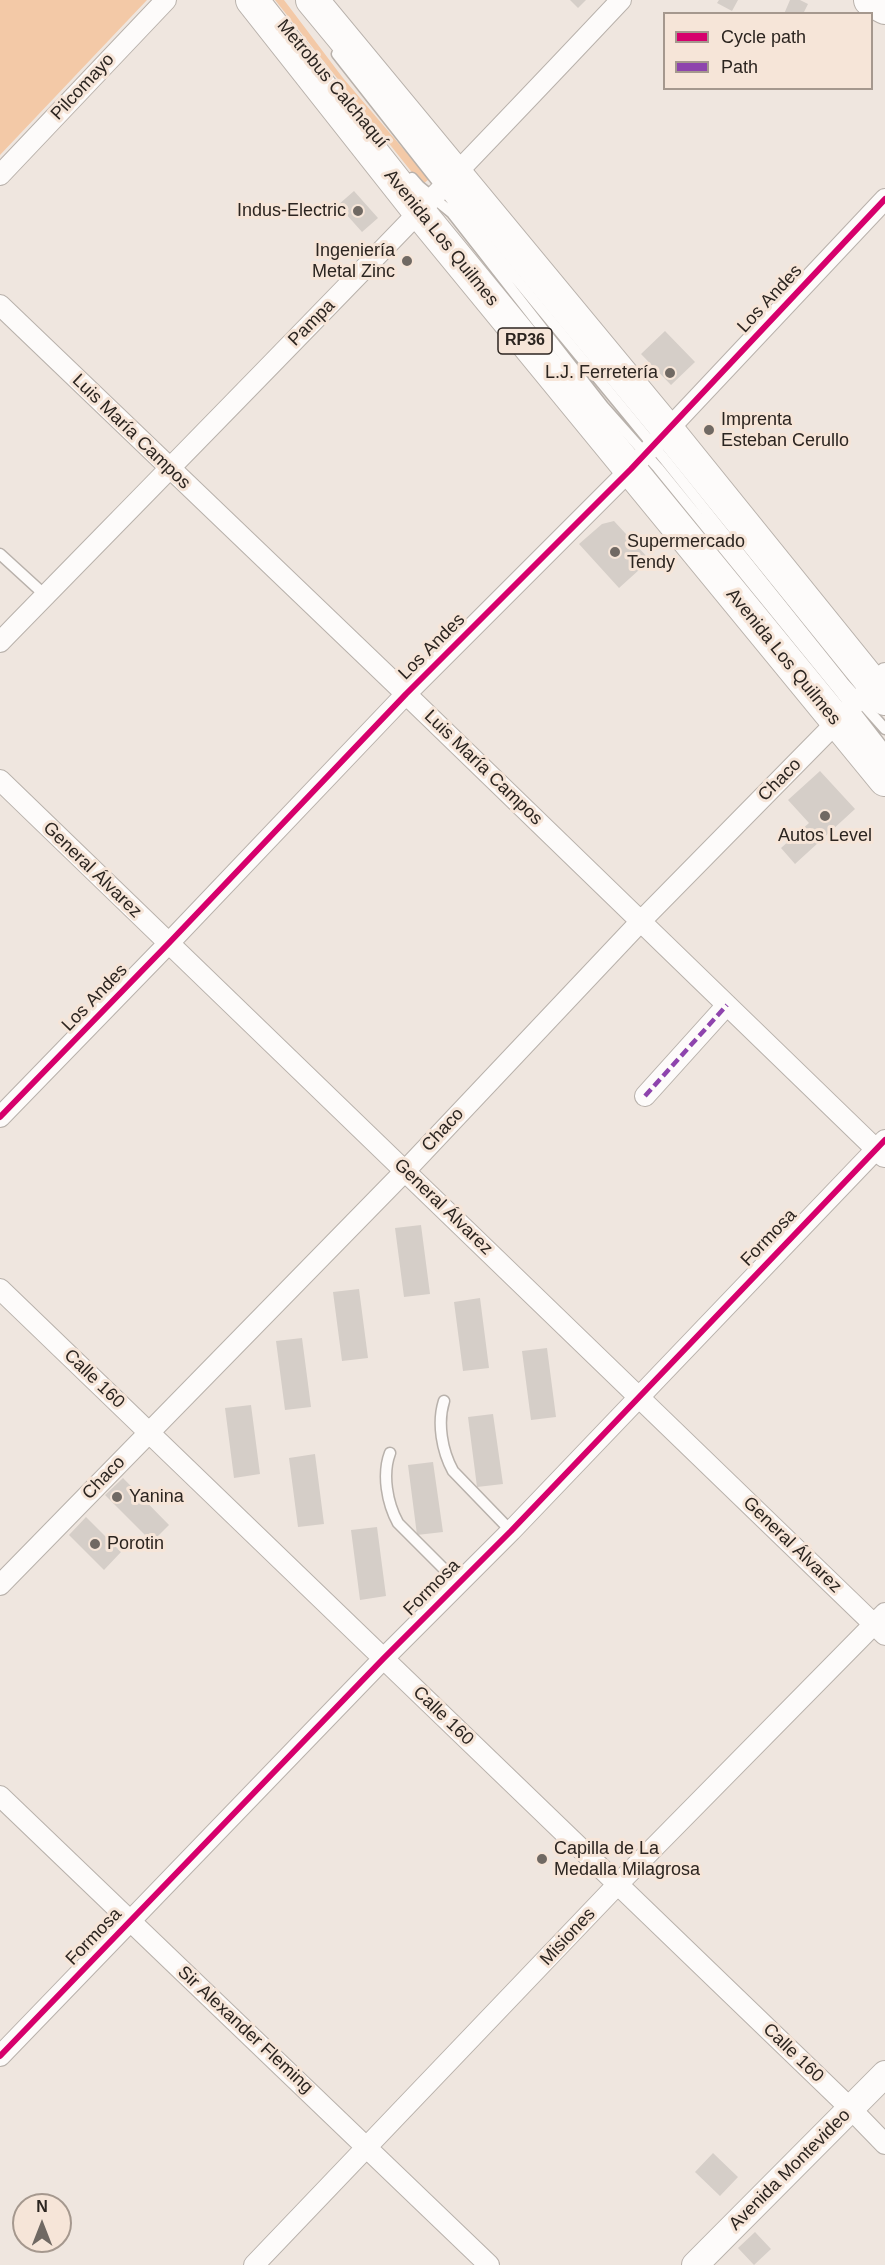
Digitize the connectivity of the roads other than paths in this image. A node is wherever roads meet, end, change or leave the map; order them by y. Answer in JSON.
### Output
{"nodes":[{"id":1,"x":166,"y":0,"type":"edge"},
{"id":2,"x":252,"y":0,"type":"edge"},
{"id":3,"x":260,"y":0,"type":"edge"},
{"id":4,"x":302,"y":0,"type":"edge"},
{"id":5,"x":621,"y":0,"type":"edge"},
{"id":6,"x":870,"y":0,"type":"edge"},
{"id":7,"x":885,"y":8,"type":"edge"},
{"id":8,"x":312,"y":10,"type":"edge"},
{"id":9,"x":299,"y":41,"type":"dead end"},
{"id":10,"x":333,"y":50,"type":"dead end"},
{"id":11,"x":404,"y":168,"type":"dead end"},
{"id":12,"x":0,"y":175,"type":"edge"},
{"id":13,"x":438,"y":194,"type":"junction"},
{"id":14,"x":885,"y":199,"type":"edge"},
{"id":15,"x":0,"y":305,"type":"edge"},
{"id":16,"x":649,"y":449,"type":"junction"},
{"id":17,"x":169,"y":468,"type":"junction"},
{"id":18,"x":0,"y":554,"type":"edge"},
{"id":19,"x":45,"y":596,"type":"junction"},
{"id":20,"x":0,"y":642,"type":"edge"},
{"id":21,"x":406,"y":694,"type":"junction"},
{"id":22,"x":865,"y":698,"type":"edge"},
{"id":23,"x":885,"y":729,"type":"edge"},
{"id":24,"x":885,"y":750,"type":"edge"},
{"id":25,"x":0,"y":780,"type":"edge"},
{"id":26,"x":885,"y":780,"type":"edge"},
{"id":27,"x":641,"y":921,"type":"junction"},
{"id":28,"x":168,"y":944,"type":"junction"},
{"id":29,"x":727,"y":1005,"type":"junction"},
{"id":30,"x":645,"y":1096,"type":"dead end"},
{"id":31,"x":0,"y":1117,"type":"edge"},
{"id":32,"x":882,"y":1149,"type":"edge"},
{"id":33,"x":405,"y":1170,"type":"junction"},
{"id":34,"x":0,"y":1289,"type":"edge"},
{"id":35,"x":638,"y":1396,"type":"junction"},
{"id":36,"x":444,"y":1401,"type":"dead end"},
{"id":37,"x":150,"y":1432,"type":"junction"},
{"id":38,"x":390,"y":1453,"type":"dead end"},
{"id":39,"x":511,"y":1531,"type":"junction"},
{"id":40,"x":458,"y":1583,"type":"junction"},
{"id":41,"x":0,"y":1585,"type":"edge"},
{"id":42,"x":881,"y":1624,"type":"edge"},
{"id":43,"x":383,"y":1659,"type":"junction"},
{"id":44,"x":0,"y":1796,"type":"edge"},
{"id":45,"x":618,"y":1884,"type":"junction"},
{"id":46,"x":130,"y":1921,"type":"junction"},
{"id":47,"x":0,"y":2056,"type":"edge"},
{"id":48,"x":885,"y":2074,"type":"edge"},
{"id":49,"x":851,"y":2109,"type":"junction"},
{"id":50,"x":885,"y":2144,"type":"edge"},
{"id":51,"x":368,"y":2147,"type":"junction"},
{"id":52,"x":254,"y":2265,"type":"edge"},
{"id":53,"x":489,"y":2265,"type":"edge"},
{"id":54,"x":695,"y":2265,"type":"edge"}],
"edges":[{"from":1,"to":12,"type":"street","name":"Pilcomayo"},
{"from":2,"to":13,"type":"main road","name":"Avenida Los Quilmes","number":"RP36"},
{"from":3,"to":9,"type":"lane","name":"Metrobus Calchaquí"},
{"from":4,"to":8,"type":"lane","name":"Metrobus Calchaquí"},
{"from":5,"to":13,"type":"street","name":"Pampa"},
{"from":6,"to":7,"type":"main road"},
{"from":8,"to":13,"type":"main road","name":"Avenida Los Quilmes","number":"RP36"},
{"from":10,"to":13,"type":"lane","name":"Metrobus Calchaquí"},
{"from":11,"to":13,"type":"lane"},
{"from":13,"to":16,"type":"main road","name":"Avenida Los Quilmes","number":"RP36"},
{"from":13,"to":16,"type":"main road","name":"Avenida Los Quilmes","number":"RP36"},
{"from":13,"to":17,"type":"street","name":"Pampa"},
{"from":14,"to":16,"type":"street","name":"Los Andes"},
{"from":15,"to":17,"type":"street","name":"Luis María Campos"},
{"from":16,"to":21,"type":"street","name":"Los Andes"},
{"from":16,"to":22,"type":"main road","name":"Avenida Los Quilmes","number":"RP36"},
{"from":16,"to":22,"type":"main road","name":"Avenida Los Quilmes","number":"RP36"},
{"from":17,"to":19,"type":"street","name":"Pampa"},
{"from":17,"to":21,"type":"street","name":"Luis María Campos"},
{"from":18,"to":19,"type":"lane"},
{"from":19,"to":20,"type":"street","name":"Pampa"},
{"from":21,"to":27,"type":"street","name":"Luis María Campos"},
{"from":21,"to":28,"type":"street","name":"Los Andes"},
{"from":22,"to":23,"type":"lane"},
{"from":22,"to":24,"type":"lane"},
{"from":22,"to":26,"type":"main road","name":"Avenida Los Quilmes","number":"RP36"},
{"from":22,"to":27,"type":"street","name":"Chaco"},
{"from":25,"to":28,"type":"street","name":"General Álvarez"},
{"from":27,"to":29,"type":"street","name":"Luis María Campos"},
{"from":27,"to":33,"type":"street","name":"Chaco"},
{"from":28,"to":31,"type":"street","name":"Los Andes"},
{"from":28,"to":33,"type":"street","name":"General Álvarez"},
{"from":29,"to":30,"type":"street"},
{"from":29,"to":32,"type":"street","name":"Luis María Campos"},
{"from":32,"to":35,"type":"street","name":"Formosa"},
{"from":33,"to":35,"type":"street","name":"General Álvarez"},
{"from":33,"to":37,"type":"street","name":"Chaco"},
{"from":34,"to":37,"type":"street","name":"Calle 160"},
{"from":35,"to":39,"type":"street","name":"Formosa"},
{"from":35,"to":42,"type":"street","name":"General Álvarez"},
{"from":36,"to":39,"type":"lane"},
{"from":37,"to":41,"type":"street","name":"Chaco"},
{"from":37,"to":43,"type":"street","name":"Calle 160"},
{"from":38,"to":40,"type":"lane"},
{"from":39,"to":40,"type":"street","name":"Formosa"},
{"from":40,"to":43,"type":"street","name":"Formosa"},
{"from":42,"to":45,"type":"street","name":"Misiones"},
{"from":43,"to":45,"type":"street","name":"Calle 160"},
{"from":43,"to":46,"type":"street","name":"Formosa"},
{"from":44,"to":46,"type":"street","name":"Sir Alexander Fleming"},
{"from":45,"to":49,"type":"street","name":"Calle 160"},
{"from":45,"to":51,"type":"street","name":"Misiones"},
{"from":46,"to":47,"type":"street","name":"Formosa"},
{"from":46,"to":51,"type":"street","name":"Sir Alexander Fleming"},
{"from":48,"to":49,"type":"street","name":"Avenida Montevideo"},
{"from":49,"to":50,"type":"street","name":"Calle 160"},
{"from":49,"to":54,"type":"street","name":"Avenida Montevideo"},
{"from":51,"to":52,"type":"street","name":"Misiones"},
{"from":51,"to":53,"type":"street","name":"Sir Alexander Fleming"}]}
